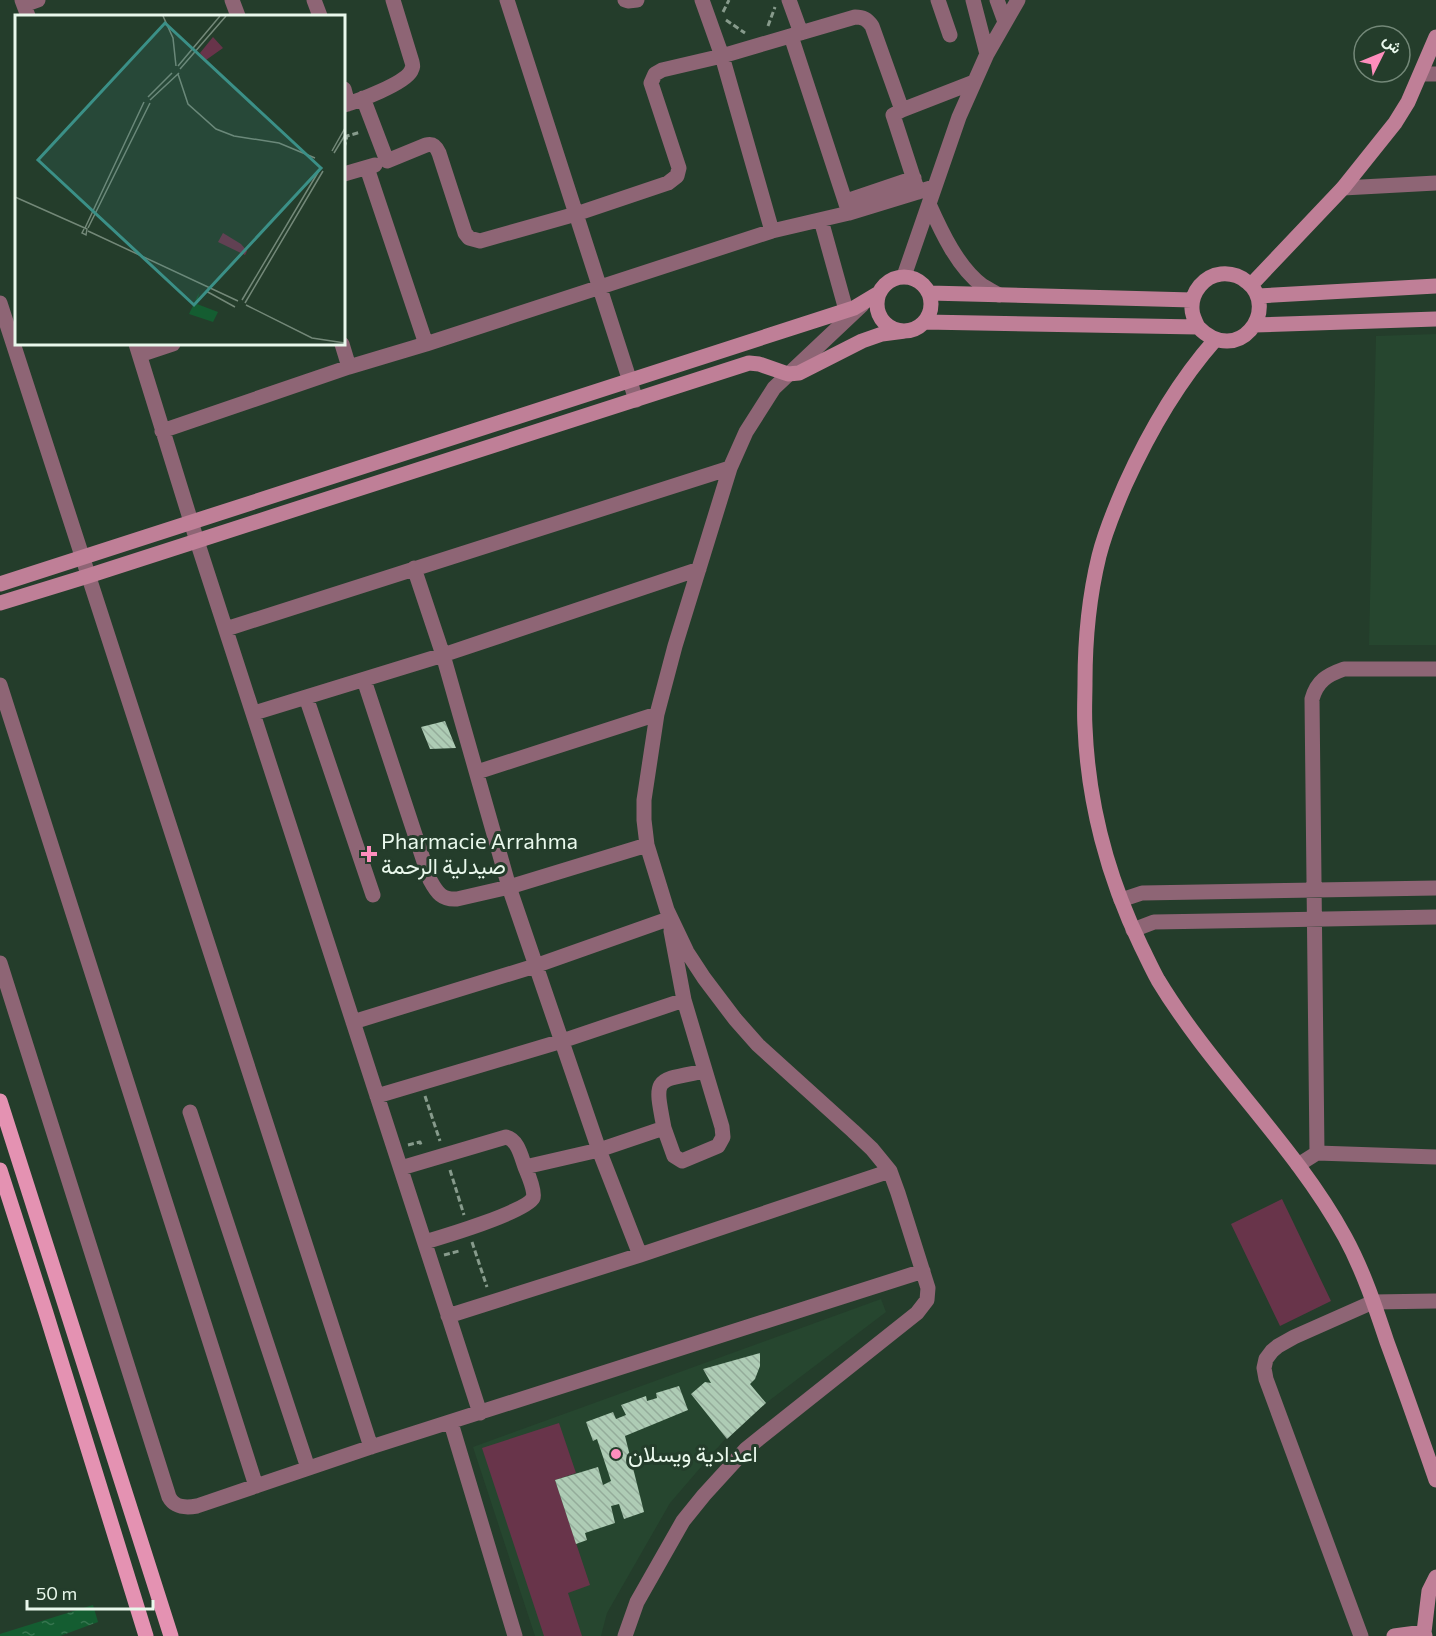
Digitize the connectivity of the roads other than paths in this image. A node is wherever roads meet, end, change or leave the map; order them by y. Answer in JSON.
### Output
{"nodes":[{"id":1,"x":232,"y":0,"type":"edge"},
{"id":2,"x":314,"y":0,"type":"edge"},
{"id":3,"x":393,"y":0,"type":"edge"},
{"id":4,"x":507,"y":0,"type":"edge"},
{"id":5,"x":625,"y":0,"type":"edge"},
{"id":6,"x":637,"y":0,"type":"edge"},
{"id":7,"x":702,"y":0,"type":"edge"},
{"id":8,"x":789,"y":0,"type":"edge"},
{"id":9,"x":938,"y":0,"type":"edge"},
{"id":10,"x":973,"y":0,"type":"edge"},
{"id":11,"x":997,"y":0,"type":"edge"},
{"id":12,"x":1018,"y":0,"type":"edge"},
{"id":13,"x":238,"y":15,"type":"edge"},
{"id":14,"x":320,"y":15,"type":"edge"},
{"id":15,"x":1005,"y":22,"type":"junction"},
{"id":16,"x":796,"y":34,"type":"junction"},
{"id":17,"x":950,"y":35,"type":"dead end"},
{"id":18,"x":1436,"y":38,"type":"edge"},
{"id":19,"x":987,"y":54,"type":"junction"},
{"id":20,"x":722,"y":56,"type":"junction"},
{"id":21,"x":1428,"y":74,"type":"edge"},
{"id":22,"x":974,"y":82,"type":"junction"},
{"id":23,"x":350,"y":99,"type":"edge"},
{"id":24,"x":902,"y":110,"type":"junction"},
{"id":25,"x":387,"y":161,"type":"junction"},
{"id":26,"x":367,"y":168,"type":"junction"},
{"id":27,"x":345,"y":174,"type":"edge"},
{"id":28,"x":1436,"y":183,"type":"edge"},
{"id":29,"x":916,"y":185,"type":"junction"},
{"id":30,"x":934,"y":187,"type":"junction"},
{"id":31,"x":1344,"y":188,"type":"junction"},
{"id":32,"x":929,"y":204,"type":"junction"},
{"id":33,"x":847,"y":207,"type":"junction"},
{"id":34,"x":576,"y":214,"type":"junction"},
{"id":35,"x":821,"y":220,"type":"junction"},
{"id":36,"x":772,"y":231,"type":"junction"},
{"id":37,"x":904,"y":276,"type":"junction"},
{"id":38,"x":1436,"y":286,"type":"edge"},
{"id":39,"x":600,"y":288,"type":"junction"},
{"id":40,"x":1254,"y":290,"type":"junction"},
{"id":41,"x":929,"y":292,"type":"junction"},
{"id":42,"x":999,"y":295,"type":"junction"},
{"id":43,"x":872,"y":297,"type":"junction"},
{"id":44,"x":1192,"y":300,"type":"junction"},
{"id":45,"x":0,"y":303,"type":"edge"},
{"id":46,"x":846,"y":310,"type":"junction"},
{"id":47,"x":1436,"y":319,"type":"edge"},
{"id":48,"x":925,"y":322,"type":"junction"},
{"id":49,"x":1254,"y":326,"type":"junction"},
{"id":50,"x":1197,"y":327,"type":"junction"},
{"id":51,"x":905,"y":331,"type":"junction"},
{"id":52,"x":1215,"y":340,"type":"junction"},
{"id":53,"x":426,"y":344,"type":"junction"},
{"id":54,"x":166,"y":345,"type":"edge"},
{"id":55,"x":342,"y":345,"type":"edge"},
{"id":56,"x":138,"y":349,"type":"edge"},
{"id":57,"x":349,"y":367,"type":"junction"},
{"id":58,"x":788,"y":374,"type":"junction"},
{"id":59,"x":630,"y":380,"type":"junction"},
{"id":60,"x":636,"y":400,"type":"junction"},
{"id":61,"x":162,"y":430,"type":"junction"},
{"id":62,"x":730,"y":468,"type":"junction"},
{"id":63,"x":192,"y":522,"type":"junction"},
{"id":64,"x":197,"y":541,"type":"junction"},
{"id":65,"x":82,"y":558,"type":"junction"},
{"id":66,"x":414,"y":568,"type":"junction"},
{"id":67,"x":699,"y":569,"type":"junction"},
{"id":68,"x":88,"y":576,"type":"junction"},
{"id":69,"x":0,"y":584,"type":"edge"},
{"id":70,"x":0,"y":603,"type":"edge"},
{"id":71,"x":226,"y":629,"type":"junction"},
{"id":72,"x":443,"y":655,"type":"junction"},
{"id":73,"x":1436,"y":669,"type":"edge"},
{"id":74,"x":364,"y":680,"type":"junction"},
{"id":75,"x":0,"y":685,"type":"edge"},
{"id":76,"x":306,"y":697,"type":"junction"},
{"id":77,"x":254,"y":713,"type":"junction"},
{"id":78,"x":657,"y":714,"type":"junction"},
{"id":79,"x":477,"y":772,"type":"junction"},
{"id":80,"x":647,"y":845,"type":"junction"},
{"id":81,"x":509,"y":887,"type":"junction"},
{"id":82,"x":1436,"y":888,"type":"edge"},
{"id":83,"x":1315,"y":890,"type":"junction"},
{"id":84,"x":373,"y":896,"type":"dead end"},
{"id":85,"x":1121,"y":900,"type":"junction"},
{"id":86,"x":668,"y":915,"type":"junction"},
{"id":87,"x":1436,"y":917,"type":"edge"},
{"id":88,"x":1315,"y":919,"type":"junction"},
{"id":89,"x":1133,"y":930,"type":"junction"},
{"id":90,"x":0,"y":963,"type":"edge"},
{"id":91,"x":535,"y":966,"type":"junction"},
{"id":92,"x":684,"y":1000,"type":"junction"},
{"id":93,"x":353,"y":1022,"type":"junction"},
{"id":94,"x":562,"y":1041,"type":"junction"},
{"id":95,"x":705,"y":1071,"type":"junction"},
{"id":96,"x":377,"y":1096,"type":"junction"},
{"id":97,"x":0,"y":1101,"type":"edge"},
{"id":98,"x":190,"y":1112,"type":"dead end"},
{"id":99,"x":664,"y":1128,"type":"junction"},
{"id":100,"x":599,"y":1150,"type":"junction"},
{"id":101,"x":1317,"y":1153,"type":"junction"},
{"id":102,"x":1436,"y":1157,"type":"edge"},
{"id":103,"x":1298,"y":1165,"type":"junction"},
{"id":104,"x":525,"y":1167,"type":"junction"},
{"id":105,"x":401,"y":1168,"type":"junction"},
{"id":106,"x":0,"y":1170,"type":"edge"},
{"id":107,"x":890,"y":1171,"type":"junction"},
{"id":108,"x":425,"y":1242,"type":"junction"},
{"id":109,"x":640,"y":1255,"type":"junction"},
{"id":110,"x":923,"y":1271,"type":"junction"},
{"id":111,"x":1436,"y":1301,"type":"edge"},
{"id":112,"x":1373,"y":1302,"type":"junction"},
{"id":113,"x":448,"y":1316,"type":"junction"},
{"id":114,"x":480,"y":1413,"type":"junction"},
{"id":115,"x":451,"y":1423,"type":"junction"},
{"id":116,"x":370,"y":1447,"type":"junction"},
{"id":117,"x":308,"y":1468,"type":"junction"},
{"id":118,"x":1436,"y":1480,"type":"edge"},
{"id":119,"x":256,"y":1486,"type":"junction"},
{"id":120,"x":1436,"y":1577,"type":"edge"},
{"id":121,"x":1425,"y":1634,"type":"edge"},
{"id":122,"x":146,"y":1636,"type":"edge"},
{"id":123,"x":171,"y":1636,"type":"edge"},
{"id":124,"x":515,"y":1636,"type":"edge"},
{"id":125,"x":625,"y":1636,"type":"edge"},
{"id":126,"x":1361,"y":1636,"type":"edge"},
{"id":127,"x":1394,"y":1636,"type":"edge"}],
"edges":[{"from":1,"to":13,"type":"street"},
{"from":2,"to":14,"type":"street"},
{"from":3,"to":23,"type":"street"},
{"from":4,"to":34,"type":"street"},
{"from":5,"to":6,"type":"street"},
{"from":7,"to":20,"type":"street"},
{"from":8,"to":16,"type":"street"},
{"from":9,"to":17,"type":"street"},
{"from":10,"to":19,"type":"street"},
{"from":11,"to":15,"type":"street"},
{"from":12,"to":15,"type":"street"},
{"from":15,"to":19,"type":"street"},
{"from":16,"to":20,"type":"street"},
{"from":16,"to":24,"type":"street"},
{"from":16,"to":33,"type":"street"},
{"from":18,"to":21,"type":"street"},
{"from":19,"to":22,"type":"street"},
{"from":20,"to":34,"type":"street"},
{"from":20,"to":36,"type":"street"},
{"from":21,"to":31,"type":"street"},
{"from":22,"to":24,"type":"street"},
{"from":22,"to":30,"type":"street"},
{"from":23,"to":25,"type":"street"},
{"from":24,"to":29,"type":"street"},
{"from":25,"to":26,"type":"street"},
{"from":25,"to":34,"type":"street"},
{"from":26,"to":27,"type":"street"},
{"from":26,"to":53,"type":"street"},
{"from":28,"to":31,"type":"street"},
{"from":29,"to":30,"type":"street"},
{"from":29,"to":33,"type":"street"},
{"from":30,"to":32,"type":"street"},
{"from":31,"to":40,"type":"street"},
{"from":32,"to":37,"type":"street"},
{"from":32,"to":42,"type":"street"},
{"from":33,"to":35,"type":"street"},
{"from":34,"to":39,"type":"street"},
{"from":35,"to":36,"type":"street"},
{"from":35,"to":46,"type":"street"},
{"from":36,"to":39,"type":"street"},
{"from":37,"to":41,"type":"street"},
{"from":37,"to":43,"type":"street"},
{"from":38,"to":40,"type":"street"},
{"from":39,"to":53,"type":"street"},
{"from":39,"to":59,"type":"street"},
{"from":40,"to":44,"type":"street"},
{"from":40,"to":49,"type":"street"},
{"from":41,"to":42,"type":"street"},
{"from":41,"to":48,"type":"street"},
{"from":42,"to":44,"type":"street"},
{"from":43,"to":46,"type":"street"},
{"from":43,"to":51,"type":"street"},
{"from":43,"to":58,"type":"street"},
{"from":44,"to":50,"type":"street"},
{"from":45,"to":65,"type":"street"},
{"from":46,"to":59,"type":"street"},
{"from":47,"to":49,"type":"street"},
{"from":48,"to":50,"type":"street"},
{"from":48,"to":51,"type":"street"},
{"from":49,"to":52,"type":"street"},
{"from":50,"to":52,"type":"street"},
{"from":51,"to":58,"type":"street"},
{"from":52,"to":85,"type":"street"},
{"from":53,"to":57,"type":"street"},
{"from":54,"to":56,"type":"street"},
{"from":55,"to":57,"type":"street"},
{"from":56,"to":61,"type":"street"},
{"from":57,"to":61,"type":"street"},
{"from":58,"to":60,"type":"street"},
{"from":58,"to":62,"type":"street"},
{"from":59,"to":60,"type":"street"},
{"from":59,"to":63,"type":"street"},
{"from":60,"to":64,"type":"street"},
{"from":61,"to":63,"type":"street"},
{"from":62,"to":66,"type":"street"},
{"from":62,"to":67,"type":"street"},
{"from":63,"to":64,"type":"street"},
{"from":63,"to":65,"type":"street"},
{"from":64,"to":68,"type":"street"},
{"from":64,"to":71,"type":"street"},
{"from":65,"to":68,"type":"street"},
{"from":65,"to":69,"type":"street"},
{"from":66,"to":71,"type":"street"},
{"from":66,"to":72,"type":"street"},
{"from":67,"to":72,"type":"street"},
{"from":67,"to":78,"type":"street"},
{"from":68,"to":70,"type":"street"},
{"from":68,"to":116,"type":"street"},
{"from":71,"to":77,"type":"street"},
{"from":72,"to":74,"type":"street"},
{"from":72,"to":79,"type":"street"},
{"from":73,"to":83,"type":"street"},
{"from":74,"to":76,"type":"street"},
{"from":74,"to":81,"type":"street"},
{"from":75,"to":119,"type":"street"},
{"from":76,"to":77,"type":"street"},
{"from":76,"to":84,"type":"street"},
{"from":77,"to":93,"type":"street"},
{"from":78,"to":79,"type":"street"},
{"from":78,"to":80,"type":"street"},
{"from":79,"to":81,"type":"street"},
{"from":80,"to":81,"type":"street"},
{"from":80,"to":86,"type":"street"},
{"from":81,"to":91,"type":"street"},
{"from":82,"to":83,"type":"street"},
{"from":83,"to":85,"type":"street"},
{"from":83,"to":88,"type":"street"},
{"from":85,"to":89,"type":"street"},
{"from":86,"to":91,"type":"street"},
{"from":86,"to":92,"type":"street"},
{"from":86,"to":107,"type":"street"},
{"from":87,"to":88,"type":"street"},
{"from":88,"to":89,"type":"street"},
{"from":88,"to":101,"type":"street"},
{"from":89,"to":103,"type":"street"},
{"from":90,"to":119,"type":"street"},
{"from":91,"to":93,"type":"street"},
{"from":91,"to":94,"type":"street"},
{"from":92,"to":94,"type":"street"},
{"from":92,"to":95,"type":"street"},
{"from":93,"to":96,"type":"street"},
{"from":94,"to":96,"type":"street"},
{"from":94,"to":100,"type":"street"},
{"from":95,"to":99,"type":"street"},
{"from":95,"to":99,"type":"street"},
{"from":96,"to":105,"type":"street"},
{"from":97,"to":123,"type":"main road"},
{"from":98,"to":117,"type":"street"},
{"from":99,"to":100,"type":"street"},
{"from":100,"to":104,"type":"street"},
{"from":100,"to":109,"type":"street"},
{"from":101,"to":102,"type":"street"},
{"from":101,"to":103,"type":"street"},
{"from":103,"to":112,"type":"street"},
{"from":104,"to":105,"type":"street"},
{"from":104,"to":108,"type":"street"},
{"from":105,"to":108,"type":"street"},
{"from":106,"to":122,"type":"main road"},
{"from":107,"to":109,"type":"street"},
{"from":107,"to":110,"type":"street"},
{"from":108,"to":113,"type":"street"},
{"from":109,"to":113,"type":"street"},
{"from":110,"to":114,"type":"street"},
{"from":110,"to":125,"type":"street"},
{"from":111,"to":112,"type":"street"},
{"from":112,"to":118,"type":"street"},
{"from":112,"to":126,"type":"street"},
{"from":113,"to":114,"type":"street"},
{"from":114,"to":115,"type":"street"},
{"from":115,"to":116,"type":"street"},
{"from":115,"to":124,"type":"street"},
{"from":116,"to":117,"type":"street"},
{"from":117,"to":119,"type":"street"},
{"from":120,"to":121,"type":"street"},
{"from":121,"to":127,"type":"street"}]}
